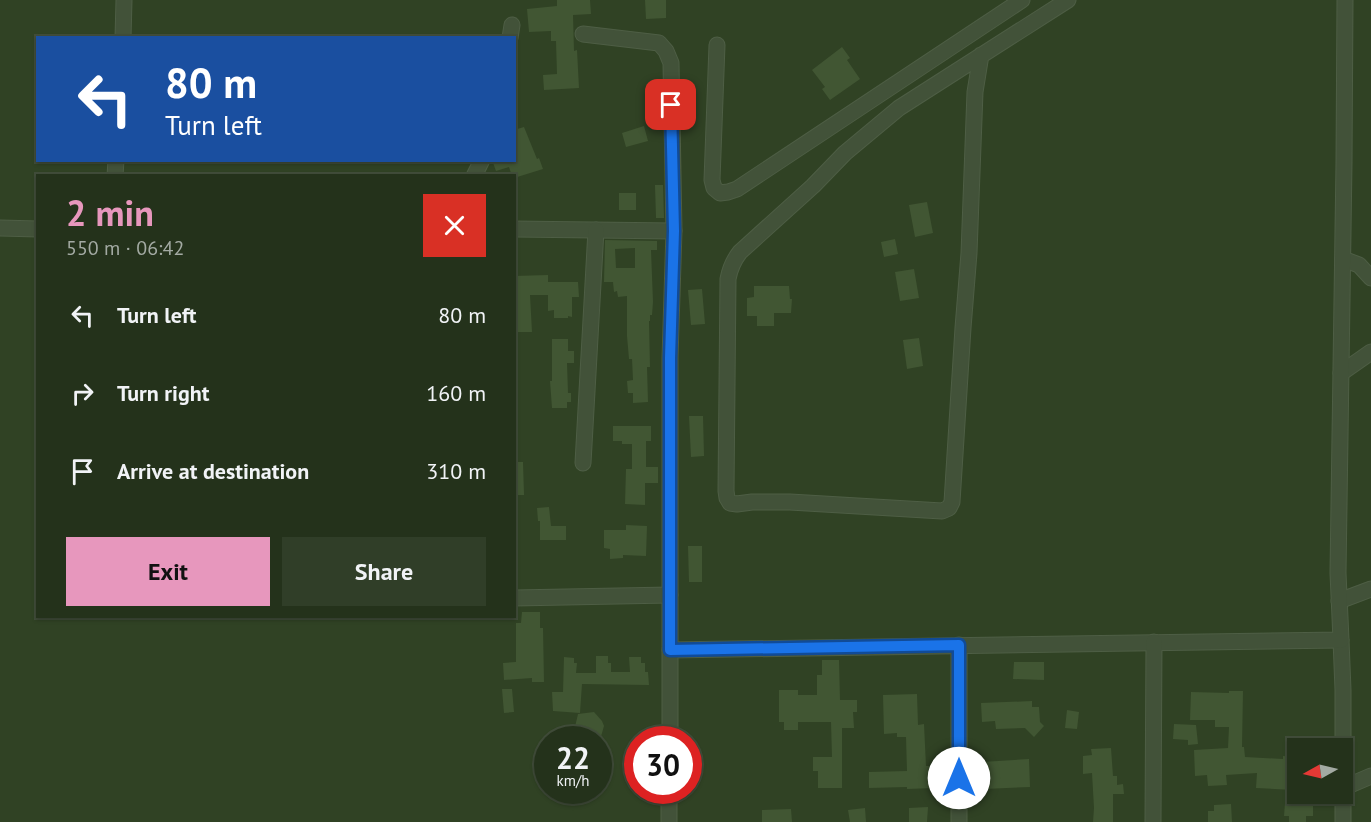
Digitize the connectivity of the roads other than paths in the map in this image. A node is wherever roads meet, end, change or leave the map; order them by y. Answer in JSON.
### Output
{"nodes":[{"id":1,"x":124,"y":0,"type":"edge"},
{"id":2,"x":1022,"y":0,"type":"edge"},
{"id":3,"x":1068,"y":0,"type":"edge"},
{"id":4,"x":1345,"y":0,"type":"edge"},
{"id":5,"x":583,"y":34,"type":"dead end"},
{"id":6,"x":123,"y":36,"type":"edge"},
{"id":7,"x":717,"y":45,"type":"dead end"},
{"id":8,"x":981,"y":55,"type":"junction"},
{"id":9,"x":0,"y":228,"type":"edge"},
{"id":10,"x":516,"y":228,"type":"edge"},
{"id":11,"x":36,"y":229,"type":"edge"},
{"id":12,"x":596,"y":230,"type":"junction"},
{"id":13,"x":674,"y":231,"type":"junction"},
{"id":14,"x":1343,"y":259,"type":"junction"},
{"id":15,"x":1371,"y":278,"type":"edge"},
{"id":16,"x":1371,"y":352,"type":"edge"},
{"id":17,"x":1341,"y":373,"type":"junction"},
{"id":18,"x":583,"y":463,"type":"dead end"},
{"id":19,"x":1371,"y":589,"type":"edge"},
{"id":20,"x":670,"y":595,"type":"junction"},
{"id":21,"x":516,"y":598,"type":"edge"},
{"id":22,"x":1339,"y":601,"type":"junction"},
{"id":23,"x":1341,"y":640,"type":"junction"},
{"id":24,"x":1154,"y":642,"type":"junction"},
{"id":25,"x":959,"y":645,"type":"junction"},
{"id":26,"x":670,"y":650,"type":"junction"},
{"id":27,"x":669,"y":726,"type":"edge"},
{"id":28,"x":1343,"y":738,"type":"edge"},
{"id":29,"x":1371,"y":776,"type":"edge"},
{"id":30,"x":1353,"y":784,"type":"edge"},
{"id":31,"x":669,"y":804,"type":"edge"},
{"id":32,"x":1343,"y":804,"type":"edge"},
{"id":33,"x":669,"y":822,"type":"edge"},
{"id":34,"x":959,"y":822,"type":"edge"},
{"id":35,"x":1153,"y":822,"type":"edge"},
{"id":36,"x":1343,"y":822,"type":"edge"}],
"edges":[{"from":1,"to":6,"type":"street"},
{"from":2,"to":7,"type":"street"},
{"from":3,"to":8,"type":"street"},
{"from":4,"to":14,"type":"street"},
{"from":5,"to":13,"type":"street"},
{"from":8,"to":8,"type":"street"},
{"from":9,"to":11,"type":"street"},
{"from":10,"to":12,"type":"street"},
{"from":12,"to":13,"type":"street"},
{"from":12,"to":18,"type":"street"},
{"from":13,"to":20,"type":"street"},
{"from":14,"to":15,"type":"street"},
{"from":14,"to":17,"type":"street"},
{"from":16,"to":17,"type":"street"},
{"from":17,"to":22,"type":"street"},
{"from":19,"to":22,"type":"street"},
{"from":20,"to":21,"type":"street"},
{"from":20,"to":26,"type":"street"},
{"from":22,"to":23,"type":"street"},
{"from":23,"to":24,"type":"street"},
{"from":23,"to":28,"type":"street"},
{"from":24,"to":25,"type":"street"},
{"from":24,"to":35,"type":"street"},
{"from":25,"to":26,"type":"street"},
{"from":25,"to":34,"type":"street"},
{"from":26,"to":27,"type":"street"},
{"from":29,"to":30,"type":"street"},
{"from":31,"to":33,"type":"street"},
{"from":32,"to":36,"type":"street"}]}
